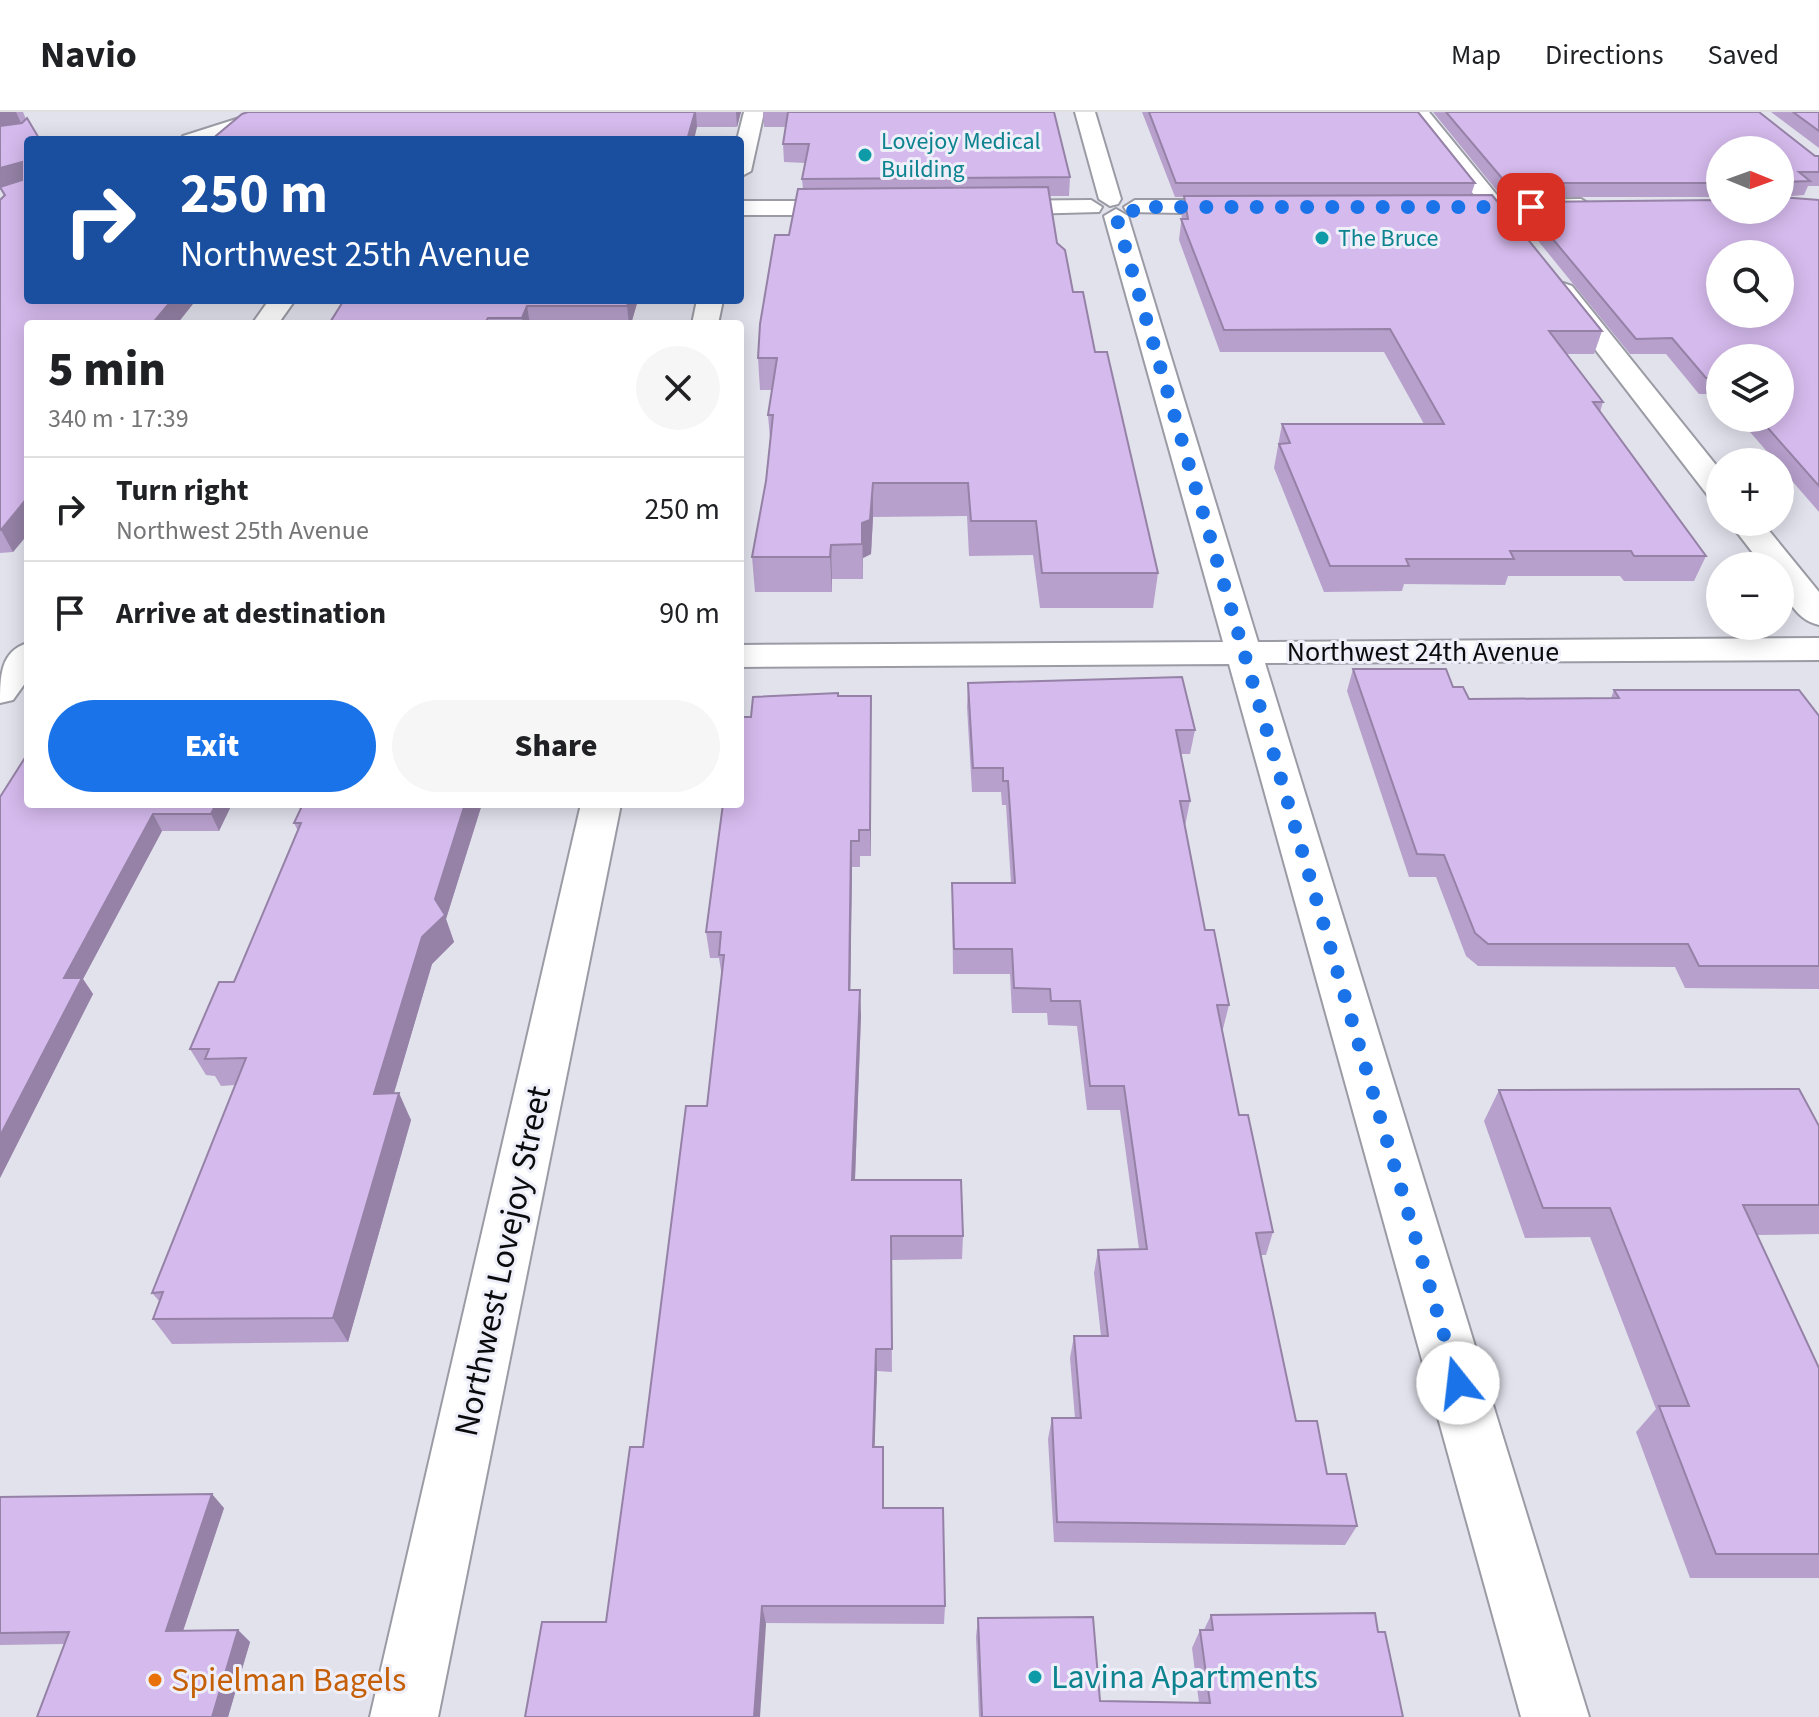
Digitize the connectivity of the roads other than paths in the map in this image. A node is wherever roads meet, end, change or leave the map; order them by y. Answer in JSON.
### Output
{"nodes":[{"id":1,"x":279,"y":112,"type":"edge"},
{"id":2,"x":754,"y":112,"type":"edge"},
{"id":3,"x":1085,"y":112,"type":"edge"},
{"id":4,"x":1419,"y":112,"type":"edge"},
{"id":5,"x":203,"y":136,"type":"edge"},
{"id":6,"x":744,"y":141,"type":"edge"},
{"id":7,"x":1600,"y":206,"type":"edge"},
{"id":8,"x":1113,"y":207,"type":"junction"},
{"id":9,"x":1260,"y":207,"type":"edge"},
{"id":10,"x":1413,"y":207,"type":"edge"},
{"id":11,"x":1495,"y":207,"type":"junction"},
{"id":12,"x":744,"y":208,"type":"edge"},
{"id":13,"x":881,"y":208,"type":"edge"},
{"id":14,"x":970,"y":208,"type":"edge"},
{"id":15,"x":1524,"y":242,"type":"edge"},
{"id":16,"x":1544,"y":267,"type":"edge"},
{"id":17,"x":1706,"y":472,"type":"edge"},
{"id":18,"x":1756,"y":536,"type":"edge"},
{"id":19,"x":1819,"y":615,"type":"edge"},
{"id":20,"x":1819,"y":649,"type":"edge"},
{"id":21,"x":1245,"y":653,"type":"junction"},
{"id":22,"x":744,"y":656,"type":"edge"},
{"id":23,"x":20,"y":660,"type":"edge"},
{"id":24,"x":0,"y":692,"type":"edge"},
{"id":25,"x":600,"y":808,"type":"edge"},
{"id":26,"x":404,"y":1717,"type":"edge"},
{"id":27,"x":1555,"y":1717,"type":"edge"}],
"edges":[{"from":1,"to":5,"type":"street"},
{"from":2,"to":6,"type":"street"},
{"from":3,"to":8,"type":"street"},
{"from":4,"to":11,"type":"street"},
{"from":7,"to":11,"type":"street"},
{"from":8,"to":9,"type":"street"},
{"from":8,"to":14,"type":"street"},
{"from":8,"to":21,"type":"street"},
{"from":10,"to":11,"type":"street"},
{"from":11,"to":15,"type":"street"},
{"from":12,"to":13,"type":"street"},
{"from":16,"to":17,"type":"street"},
{"from":18,"to":19,"type":"street"},
{"from":20,"to":21,"type":"street","name":"Northwest 24th Avenue"},
{"from":21,"to":22,"type":"street","name":"Northwest 24th Avenue"},
{"from":21,"to":27,"type":"street"},
{"from":23,"to":24,"type":"street"},
{"from":25,"to":26,"type":"street","name":"Northwest Lovejoy Street"}]}
